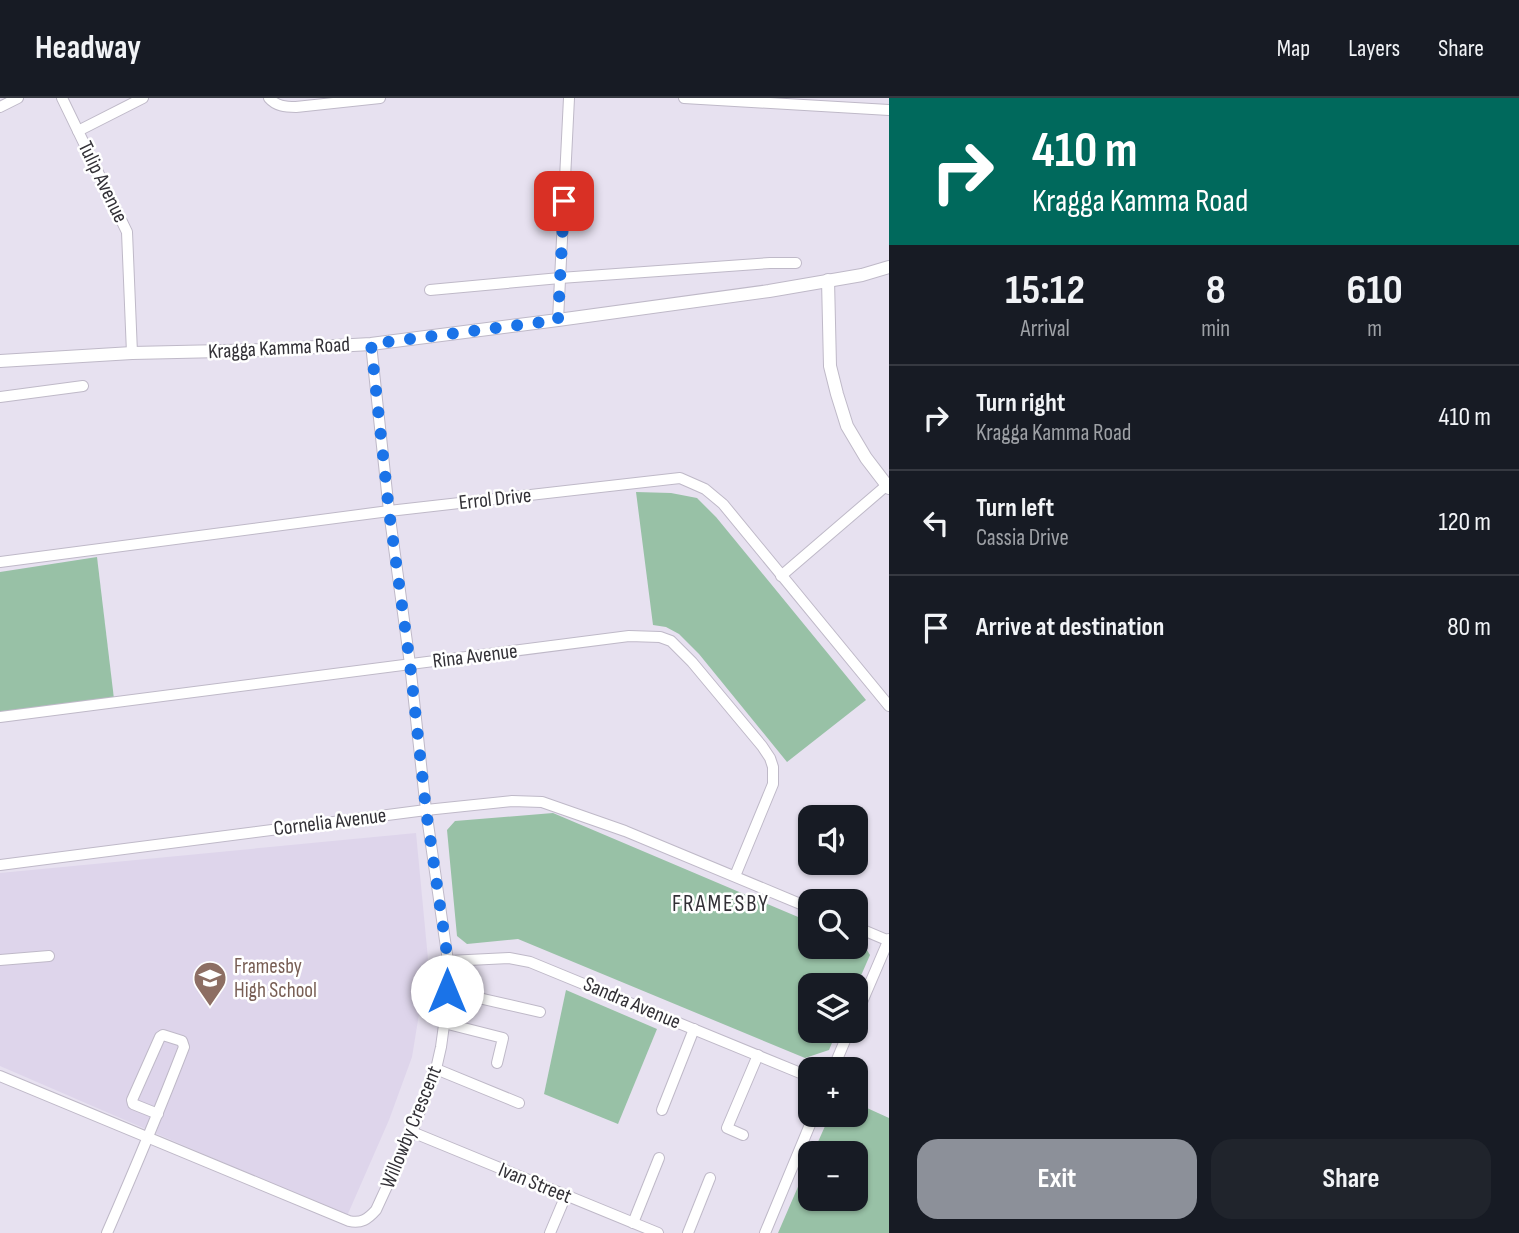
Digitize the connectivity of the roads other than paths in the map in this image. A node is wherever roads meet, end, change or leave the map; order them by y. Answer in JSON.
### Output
{"nodes":[{"id":1,"x":18,"y":98,"type":"edge"},
{"id":2,"x":62,"y":98,"type":"edge"},
{"id":3,"x":143,"y":98,"type":"edge"},
{"id":4,"x":269,"y":98,"type":"edge"},
{"id":5,"x":380,"y":98,"type":"edge"},
{"id":6,"x":569,"y":98,"type":"edge"},
{"id":7,"x":684,"y":98,"type":"edge"},
{"id":8,"x":0,"y":107,"type":"edge"},
{"id":9,"x":889,"y":110,"type":"edge"},
{"id":10,"x":78,"y":131,"type":"junction"},
{"id":11,"x":796,"y":263,"type":"dead end"},
{"id":12,"x":889,"y":267,"type":"edge"},
{"id":13,"x":560,"y":278,"type":"junction"},
{"id":14,"x":828,"y":280,"type":"junction"},
{"id":15,"x":430,"y":290,"type":"dead end"},
{"id":16,"x":558,"y":320,"type":"junction"},
{"id":17,"x":371,"y":344,"type":"junction"},
{"id":18,"x":132,"y":353,"type":"junction"},
{"id":19,"x":0,"y":361,"type":"edge"},
{"id":20,"x":83,"y":386,"type":"dead end"},
{"id":21,"x":0,"y":397,"type":"edge"},
{"id":22,"x":888,"y":487,"type":"edge"},
{"id":23,"x":389,"y":511,"type":"junction"},
{"id":24,"x":0,"y":562,"type":"edge"},
{"id":25,"x":781,"y":576,"type":"junction"},
{"id":26,"x":410,"y":664,"type":"junction"},
{"id":27,"x":889,"y":706,"type":"edge"},
{"id":28,"x":0,"y":717,"type":"edge"},
{"id":29,"x":426,"y":810,"type":"junction"},
{"id":30,"x":0,"y":865,"type":"edge"},
{"id":31,"x":735,"y":876,"type":"junction"},
{"id":32,"x":798,"y":903,"type":"edge"},
{"id":33,"x":868,"y":932,"type":"edge"},
{"id":34,"x":889,"y":940,"type":"edge"},
{"id":35,"x":49,"y":956,"type":"dead end"},
{"id":36,"x":0,"y":960,"type":"edge"},
{"id":37,"x":448,"y":961,"type":"junction"},
{"id":38,"x":868,"y":988,"type":"edge"},
{"id":39,"x":447,"y":991,"type":"junction"},
{"id":40,"x":540,"y":1013,"type":"dead end"},
{"id":41,"x":444,"y":1023,"type":"junction"},
{"id":42,"x":694,"y":1029,"type":"junction"},
{"id":43,"x":758,"y":1055,"type":"junction"},
{"id":44,"x":497,"y":1063,"type":"dead end"},
{"id":45,"x":436,"y":1069,"type":"junction"},
{"id":46,"x":798,"y":1072,"type":"edge"},
{"id":47,"x":0,"y":1076,"type":"edge"},
{"id":48,"x":519,"y":1103,"type":"dead end"},
{"id":49,"x":662,"y":1110,"type":"dead end"},
{"id":50,"x":158,"y":1114,"type":"junction"},
{"id":51,"x":809,"y":1127,"type":"edge"},
{"id":52,"x":412,"y":1132,"type":"junction"},
{"id":53,"x":743,"y":1135,"type":"dead end"},
{"id":54,"x":148,"y":1138,"type":"junction"},
{"id":55,"x":659,"y":1158,"type":"dead end"},
{"id":56,"x":710,"y":1178,"type":"dead end"},
{"id":57,"x":566,"y":1195,"type":"junction"},
{"id":58,"x":633,"y":1223,"type":"junction"},
{"id":59,"x":107,"y":1233,"type":"edge"},
{"id":60,"x":550,"y":1233,"type":"edge"},
{"id":61,"x":658,"y":1233,"type":"edge"},
{"id":62,"x":688,"y":1233,"type":"edge"},
{"id":63,"x":765,"y":1233,"type":"edge"}],
"edges":[{"from":1,"to":8,"type":"street"},
{"from":2,"to":10,"type":"street","name":"Tulip Avenue"},
{"from":3,"to":10,"type":"street"},
{"from":4,"to":5,"type":"street"},
{"from":6,"to":13,"type":"street"},
{"from":7,"to":9,"type":"street"},
{"from":10,"to":18,"type":"street","name":"Tulip Avenue"},
{"from":11,"to":13,"type":"street"},
{"from":12,"to":14,"type":"main road","name":"Kragga Kamma Road"},
{"from":13,"to":15,"type":"street"},
{"from":13,"to":16,"type":"street"},
{"from":14,"to":16,"type":"main road","name":"Kragga Kamma Road"},
{"from":14,"to":22,"type":"main road"},
{"from":16,"to":17,"type":"main road","name":"Kragga Kamma Road"},
{"from":17,"to":18,"type":"main road","name":"Kragga Kamma Road"},
{"from":17,"to":23,"type":"street","name":"Willowby Crescent"},
{"from":18,"to":19,"type":"main road","name":"Kragga Kamma Road"},
{"from":20,"to":21,"type":"street"},
{"from":22,"to":25,"type":"street"},
{"from":23,"to":24,"type":"street","name":"Errol Drive"},
{"from":23,"to":25,"type":"street","name":"Errol Drive"},
{"from":23,"to":26,"type":"street","name":"Willowby Crescent"},
{"from":25,"to":27,"type":"street","name":"Errol Drive"},
{"from":26,"to":28,"type":"street","name":"Rina Avenue"},
{"from":26,"to":29,"type":"street","name":"Willowby Crescent"},
{"from":26,"to":31,"type":"street","name":"Rina Avenue"},
{"from":29,"to":30,"type":"street","name":"Cornelia Avenue"},
{"from":29,"to":31,"type":"street","name":"Cornelia Avenue"},
{"from":29,"to":37,"type":"street","name":"Willowby Crescent"},
{"from":31,"to":32,"type":"street","name":"Cornelia Avenue"},
{"from":33,"to":34,"type":"street"},
{"from":34,"to":38,"type":"street"},
{"from":35,"to":36,"type":"street"},
{"from":37,"to":39,"type":"street","name":"Willowby Crescent"},
{"from":37,"to":42,"type":"street","name":"Sandra Avenue"},
{"from":39,"to":40,"type":"street"},
{"from":39,"to":41,"type":"street","name":"Willowby Crescent"},
{"from":41,"to":44,"type":"street"},
{"from":41,"to":45,"type":"street","name":"Willowby Crescent"},
{"from":42,"to":43,"type":"street","name":"Sandra Avenue"},
{"from":42,"to":49,"type":"street"},
{"from":43,"to":46,"type":"street","name":"Sandra Avenue"},
{"from":43,"to":53,"type":"street"},
{"from":45,"to":48,"type":"street"},
{"from":45,"to":52,"type":"street","name":"Willowby Crescent"},
{"from":47,"to":54,"type":"street","name":"Willowby Crescent"},
{"from":50,"to":50,"type":"street"},
{"from":50,"to":54,"type":"street"},
{"from":51,"to":63,"type":"street"},
{"from":52,"to":54,"type":"street","name":"Willowby Crescent"},
{"from":52,"to":57,"type":"street","name":"Ivan Street"},
{"from":54,"to":59,"type":"street"},
{"from":55,"to":58,"type":"street"},
{"from":56,"to":62,"type":"street"},
{"from":57,"to":58,"type":"street","name":"Ivan Street"},
{"from":57,"to":60,"type":"street"},
{"from":58,"to":61,"type":"street","name":"Ivan Street"}]}
